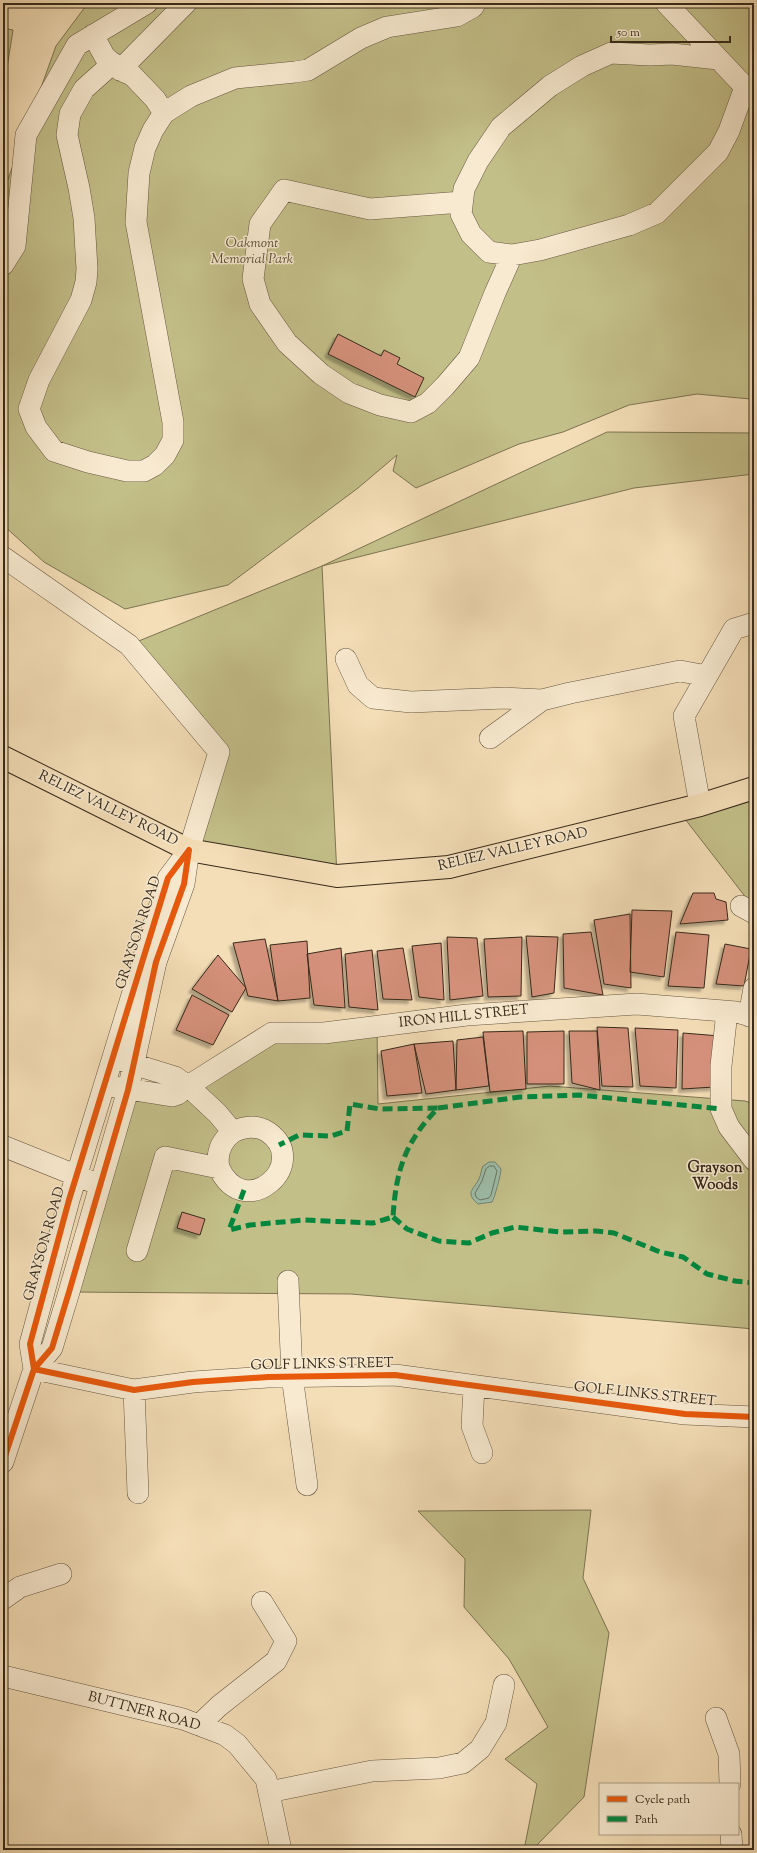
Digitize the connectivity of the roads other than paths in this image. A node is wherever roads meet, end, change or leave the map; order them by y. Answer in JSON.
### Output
{"nodes":[{"id":1,"x":146,"y":3,"type":"edge"},
{"id":2,"x":186,"y":3,"type":"edge"},
{"id":3,"x":475,"y":3,"type":"edge"},
{"id":4,"x":666,"y":3,"type":"edge"},
{"id":5,"x":93,"y":35,"type":"junction"},
{"id":6,"x":718,"y":59,"type":"junction"},
{"id":7,"x":116,"y":67,"type":"junction"},
{"id":8,"x":750,"y":90,"type":"edge"},
{"id":9,"x":164,"y":113,"type":"junction"},
{"id":10,"x":462,"y":202,"type":"junction"},
{"id":11,"x":512,"y":255,"type":"junction"},
{"id":12,"x":3,"y":265,"type":"edge"},
{"id":13,"x":3,"y":557,"type":"edge"},
{"id":14,"x":754,"y":623,"type":"edge"},
{"id":15,"x":346,"y":659,"type":"dead end"},
{"id":16,"x":707,"y":676,"type":"junction"},
{"id":17,"x":542,"y":700,"type":"junction"},
{"id":18,"x":490,"y":738,"type":"dead end"},
{"id":19,"x":3,"y":757,"type":"edge"},
{"id":20,"x":754,"y":788,"type":"edge"},
{"id":21,"x":700,"y":805,"type":"junction"},
{"id":22,"x":189,"y":850,"type":"junction"},
{"id":23,"x":754,"y":988,"type":"edge"},
{"id":24,"x":727,"y":1012,"type":"junction"},
{"id":25,"x":751,"y":1017,"type":"edge"},
{"id":26,"x":112,"y":1057,"type":"junction"},
{"id":27,"x":134,"y":1064,"type":"junction"},
{"id":28,"x":105,"y":1085,"type":"junction"},
{"id":29,"x":188,"y":1086,"type":"junction"},
{"id":30,"x":128,"y":1090,"type":"junction"},
{"id":31,"x":233,"y":1132,"type":"junction"},
{"id":32,"x":3,"y":1146,"type":"edge"},
{"id":33,"x":754,"y":1160,"type":"edge"},
{"id":34,"x":219,"y":1168,"type":"junction"},
{"id":35,"x":77,"y":1177,"type":"junction"},
{"id":36,"x":100,"y":1185,"type":"junction"},
{"id":37,"x":138,"y":1251,"type":"dead end"},
{"id":38,"x":288,"y":1281,"type":"dead end"},
{"id":39,"x":34,"y":1369,"type":"junction"},
{"id":40,"x":292,"y":1376,"type":"junction"},
{"id":41,"x":474,"y":1386,"type":"junction"},
{"id":42,"x":134,"y":1390,"type":"junction"},
{"id":43,"x":754,"y":1417,"type":"edge"},
{"id":44,"x":482,"y":1453,"type":"dead end"},
{"id":45,"x":3,"y":1462,"type":"edge"},
{"id":46,"x":307,"y":1485,"type":"dead end"},
{"id":47,"x":138,"y":1493,"type":"dead end"},
{"id":48,"x":61,"y":1574,"type":"dead end"},
{"id":49,"x":3,"y":1600,"type":"edge"},
{"id":50,"x":262,"y":1602,"type":"dead end"},
{"id":51,"x":3,"y":1676,"type":"edge"},
{"id":52,"x":504,"y":1685,"type":"dead end"},
{"id":53,"x":716,"y":1718,"type":"dead end"},
{"id":54,"x":199,"y":1725,"type":"junction"},
{"id":55,"x":730,"y":1783,"type":"edge"},
{"id":56,"x":269,"y":1792,"type":"junction"},
{"id":57,"x":731,"y":1835,"type":"edge"},
{"id":58,"x":281,"y":1850,"type":"edge"},
{"id":59,"x":732,"y":1850,"type":"edge"}],
"edges":[{"from":1,"to":5,"type":"street"},
{"from":2,"to":7,"type":"street"},
{"from":3,"to":9,"type":"street"},
{"from":4,"to":6,"type":"street"},
{"from":5,"to":7,"type":"street"},
{"from":5,"to":12,"type":"street"},
{"from":6,"to":8,"type":"street"},
{"from":6,"to":10,"type":"street"},
{"from":7,"to":9,"type":"street"},
{"from":7,"to":9,"type":"street"},
{"from":8,"to":11,"type":"street"},
{"from":10,"to":11,"type":"street"},
{"from":10,"to":11,"type":"street"},
{"from":13,"to":22,"type":"street"},
{"from":14,"to":16,"type":"street"},
{"from":15,"to":17,"type":"street"},
{"from":16,"to":17,"type":"street"},
{"from":16,"to":21,"type":"street"},
{"from":17,"to":18,"type":"street"},
{"from":19,"to":22,"type":"main road","name":"RELIEZ VALLEY ROAD"},
{"from":20,"to":21,"type":"main road","name":"RELIEZ VALLEY ROAD"},
{"from":21,"to":22,"type":"main road","name":"RELIEZ VALLEY ROAD"},
{"from":22,"to":26,"type":"street","name":"GRAYSON ROAD"},
{"from":22,"to":27,"type":"street","name":"GRAYSON ROAD"},
{"from":23,"to":25,"type":"street"},
{"from":24,"to":25,"type":"street","name":"IRON HILL STREET"},
{"from":24,"to":29,"type":"street","name":"IRON HILL STREET"},
{"from":24,"to":33,"type":"street"},
{"from":26,"to":27,"type":"street"},
{"from":26,"to":28,"type":"street","name":"GRAYSON ROAD"},
{"from":27,"to":29,"type":"street"},
{"from":27,"to":30,"type":"street","name":"GRAYSON ROAD"},
{"from":28,"to":30,"type":"street","name":"IRON HILL STREET"},
{"from":28,"to":35,"type":"street","name":"GRAYSON ROAD"},
{"from":29,"to":30,"type":"street","name":"IRON HILL STREET"},
{"from":29,"to":31,"type":"street"},
{"from":30,"to":36,"type":"street","name":"GRAYSON ROAD"},
{"from":31,"to":34,"type":"street"},
{"from":31,"to":34,"type":"street"},
{"from":32,"to":35,"type":"street"},
{"from":34,"to":37,"type":"street"},
{"from":35,"to":36,"type":"street"},
{"from":35,"to":39,"type":"street","name":"GRAYSON ROAD"},
{"from":36,"to":39,"type":"street","name":"GRAYSON ROAD"},
{"from":38,"to":40,"type":"street"},
{"from":39,"to":42,"type":"street","name":"GOLF LINKS STREET"},
{"from":39,"to":45,"type":"street","name":"GRAYSON ROAD"},
{"from":40,"to":41,"type":"street","name":"GOLF LINKS STREET"},
{"from":40,"to":42,"type":"street","name":"GOLF LINKS STREET"},
{"from":40,"to":46,"type":"street"},
{"from":41,"to":43,"type":"street","name":"GOLF LINKS STREET"},
{"from":41,"to":44,"type":"street"},
{"from":42,"to":47,"type":"street"},
{"from":48,"to":49,"type":"street"},
{"from":50,"to":54,"type":"street"},
{"from":51,"to":54,"type":"street","name":"BUTTNER ROAD"},
{"from":52,"to":56,"type":"street"},
{"from":53,"to":55,"type":"street"},
{"from":54,"to":56,"type":"street","name":"BUTTNER ROAD"},
{"from":56,"to":58,"type":"street","name":"BUTTNER ROAD"},
{"from":57,"to":59,"type":"street"}]}
